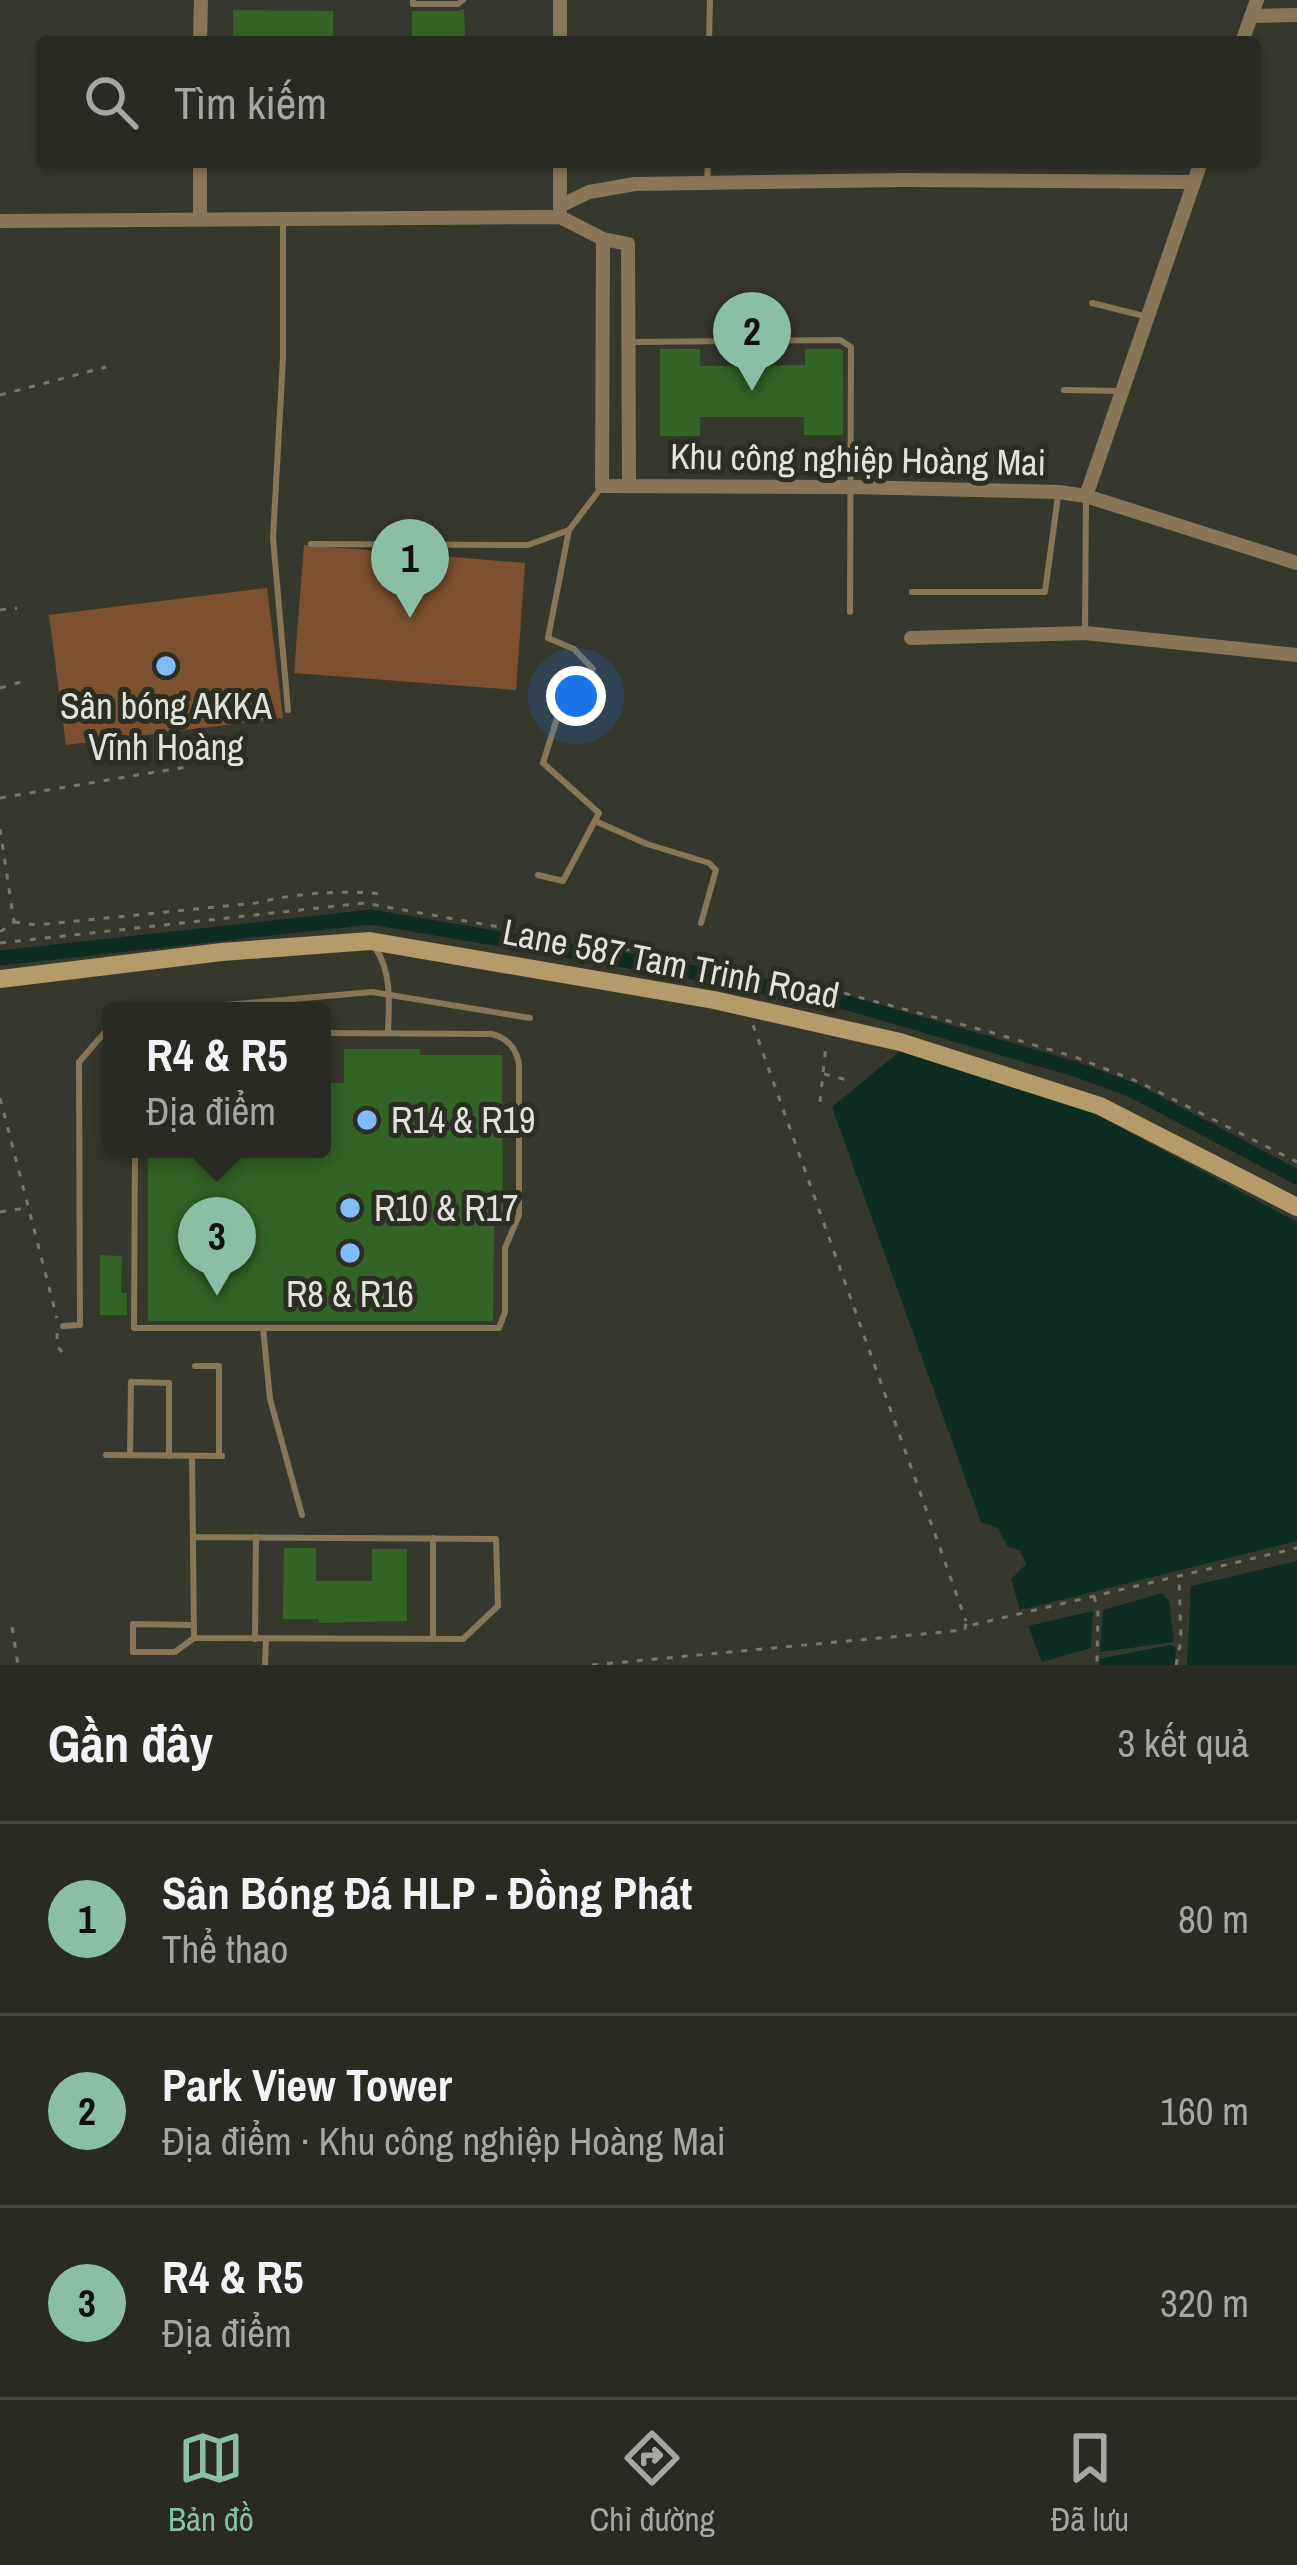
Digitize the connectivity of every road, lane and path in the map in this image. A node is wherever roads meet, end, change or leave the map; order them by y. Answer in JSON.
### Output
{"nodes":[{"id":1,"x":200,"y":0,"type":"edge"},
{"id":2,"x":413,"y":0,"type":"edge"},
{"id":3,"x":463,"y":0,"type":"edge"},
{"id":4,"x":560,"y":0,"type":"edge"},
{"id":5,"x":710,"y":0,"type":"edge"},
{"id":6,"x":1257,"y":0,"type":"edge"},
{"id":7,"x":1297,"y":15,"type":"edge"},
{"id":8,"x":1251,"y":16,"type":"junction"},
{"id":9,"x":200,"y":36,"type":"edge"},
{"id":10,"x":560,"y":36,"type":"edge"},
{"id":11,"x":709,"y":36,"type":"edge"},
{"id":12,"x":1244,"y":36,"type":"edge"},
{"id":13,"x":200,"y":168,"type":"edge"},
{"id":14,"x":560,"y":168,"type":"edge"},
{"id":15,"x":708,"y":168,"type":"edge"},
{"id":16,"x":903,"y":168,"type":"edge"},
{"id":17,"x":1199,"y":168,"type":"edge"},
{"id":18,"x":903,"y":180,"type":"junction"},
{"id":19,"x":1194,"y":182,"type":"junction"},
{"id":20,"x":707,"y":183,"type":"junction"},
{"id":21,"x":560,"y":212,"type":"junction"},
{"id":22,"x":200,"y":219,"type":"junction"},
{"id":23,"x":283,"y":219,"type":"junction"},
{"id":24,"x":0,"y":221,"type":"edge"},
{"id":25,"x":603,"y":239,"type":"junction"},
{"id":26,"x":1092,"y":303,"type":"dead end"},
{"id":27,"x":1148,"y":316,"type":"junction"},
{"id":28,"x":603,"y":342,"type":"junction"},
{"id":29,"x":628,"y":342,"type":"junction"},
{"id":30,"x":106,"y":368,"type":"dead end"},
{"id":31,"x":1064,"y":391,"type":"dead end"},
{"id":32,"x":1122,"y":391,"type":"junction"},
{"id":33,"x":0,"y":395,"type":"edge"},
{"id":34,"x":602,"y":486,"type":"junction"},
{"id":35,"x":629,"y":486,"type":"junction"},
{"id":36,"x":852,"y":487,"type":"junction"},
{"id":37,"x":1059,"y":492,"type":"junction"},
{"id":38,"x":1087,"y":496,"type":"junction"},
{"id":39,"x":569,"y":530,"type":"junction"},
{"id":40,"x":310,"y":544,"type":"dead end"},
{"id":41,"x":1297,"y":563,"type":"edge"},
{"id":42,"x":912,"y":592,"type":"dead end"},
{"id":43,"x":17,"y":608,"type":"dead end"},
{"id":44,"x":0,"y":610,"type":"edge"},
{"id":45,"x":850,"y":612,"type":"dead end"},
{"id":46,"x":1085,"y":633,"type":"junction"},
{"id":47,"x":911,"y":638,"type":"dead end"},
{"id":48,"x":1297,"y":655,"type":"edge"},
{"id":49,"x":24,"y":681,"type":"dead end"},
{"id":50,"x":0,"y":688,"type":"edge"},
{"id":51,"x":288,"y":710,"type":"dead end"},
{"id":52,"x":192,"y":766,"type":"dead end"},
{"id":53,"x":0,"y":798,"type":"edge"},
{"id":54,"x":595,"y":821,"type":"junction"},
{"id":55,"x":0,"y":829,"type":"edge"},
{"id":56,"x":538,"y":874,"type":"dead end"},
{"id":57,"x":383,"y":894,"type":"dead end"},
{"id":58,"x":14,"y":922,"type":"junction"},
{"id":59,"x":701,"y":923,"type":"dead end"},
{"id":60,"x":0,"y":932,"type":"edge"},
{"id":61,"x":370,"y":941,"type":"junction"},
{"id":62,"x":0,"y":979,"type":"edge"},
{"id":63,"x":389,"y":993,"type":"junction"},
{"id":64,"x":259,"y":1002,"type":"edge"},
{"id":65,"x":746,"y":1007,"type":"junction"},
{"id":66,"x":530,"y":1018,"type":"dead end"},
{"id":67,"x":828,"y":1025,"type":"junction"},
{"id":68,"x":331,"y":1033,"type":"edge"},
{"id":69,"x":103,"y":1034,"type":"edge"},
{"id":70,"x":388,"y":1034,"type":"junction"},
{"id":71,"x":823,"y":1074,"type":"junction"},
{"id":72,"x":851,"y":1081,"type":"dead end"},
{"id":73,"x":0,"y":1098,"type":"edge"},
{"id":74,"x":820,"y":1102,"type":"dead end"},
{"id":75,"x":135,"y":1158,"type":"edge"},
{"id":76,"x":1297,"y":1207,"type":"edge"},
{"id":77,"x":28,"y":1208,"type":"junction"},
{"id":78,"x":0,"y":1212,"type":"edge"},
{"id":79,"x":63,"y":1326,"type":"dead end"},
{"id":80,"x":263,"y":1328,"type":"junction"},
{"id":81,"x":67,"y":1358,"type":"dead end"},
{"id":82,"x":195,"y":1366,"type":"dead end"},
{"id":83,"x":106,"y":1455,"type":"dead end"},
{"id":84,"x":130,"y":1455,"type":"junction"},
{"id":85,"x":169,"y":1456,"type":"junction"},
{"id":86,"x":192,"y":1456,"type":"junction"},
{"id":87,"x":302,"y":1515,"type":"dead end"},
{"id":88,"x":194,"y":1537,"type":"junction"},
{"id":89,"x":256,"y":1537,"type":"junction"},
{"id":90,"x":433,"y":1538,"type":"junction"},
{"id":91,"x":1297,"y":1548,"type":"edge"},
{"id":92,"x":1178,"y":1576,"type":"junction"},
{"id":93,"x":1094,"y":1596,"type":"junction"},
{"id":94,"x":967,"y":1622,"type":"junction"},
{"id":95,"x":194,"y":1625,"type":"junction"},
{"id":96,"x":12,"y":1627,"type":"dead end"},
{"id":97,"x":194,"y":1638,"type":"junction"},
{"id":98,"x":255,"y":1639,"type":"junction"},
{"id":99,"x":266,"y":1639,"type":"junction"},
{"id":100,"x":433,"y":1639,"type":"junction"},
{"id":101,"x":18,"y":1665,"type":"edge"},
{"id":102,"x":265,"y":1665,"type":"edge"},
{"id":103,"x":592,"y":1665,"type":"edge"},
{"id":104,"x":1097,"y":1665,"type":"edge"},
{"id":105,"x":1176,"y":1665,"type":"edge"}],
"edges":[{"from":1,"to":9,"type":"street"},
{"from":2,"to":3,"type":"lane"},
{"from":4,"to":10,"type":"street"},
{"from":5,"to":11,"type":"lane"},
{"from":6,"to":8,"type":"street"},
{"from":7,"to":8,"type":"street"},
{"from":8,"to":12,"type":"street"},
{"from":13,"to":22,"type":"street"},
{"from":14,"to":21,"type":"street"},
{"from":15,"to":20,"type":"lane"},
{"from":16,"to":18,"type":"lane"},
{"from":17,"to":19,"type":"street","name":"Khu công nghiệp Hoàng Mai"},
{"from":18,"to":19,"type":"street"},
{"from":18,"to":20,"type":"street"},
{"from":19,"to":27,"type":"street","name":"Khu công nghiệp Hoàng Mai"},
{"from":20,"to":21,"type":"street"},
{"from":21,"to":23,"type":"street"},
{"from":21,"to":25,"type":"street"},
{"from":22,"to":23,"type":"street"},
{"from":22,"to":24,"type":"street"},
{"from":23,"to":51,"type":"lane"},
{"from":25,"to":28,"type":"street"},
{"from":25,"to":29,"type":"street","name":"Khu công nghiệp Hoàng Mai"},
{"from":26,"to":27,"type":"lane"},
{"from":27,"to":32,"type":"street","name":"Khu công nghiệp Hoàng Mai"},
{"from":28,"to":29,"type":"street"},
{"from":28,"to":34,"type":"street"},
{"from":29,"to":35,"type":"street","name":"Khu công nghiệp Hoàng Mai"},
{"from":29,"to":36,"type":"lane"},
{"from":30,"to":33,"type":"path"},
{"from":31,"to":32,"type":"lane"},
{"from":32,"to":38,"type":"street","name":"Khu công nghiệp Hoàng Mai"},
{"from":34,"to":35,"type":"street","name":"Khu công nghiệp Hoàng Mai"},
{"from":34,"to":39,"type":"lane"},
{"from":35,"to":36,"type":"street","name":"Khu công nghiệp Hoàng Mai"},
{"from":36,"to":37,"type":"street","name":"Khu công nghiệp Hoàng Mai"},
{"from":36,"to":45,"type":"lane"},
{"from":37,"to":38,"type":"street","name":"Khu công nghiệp Hoàng Mai"},
{"from":37,"to":42,"type":"lane"},
{"from":38,"to":41,"type":"street","name":"Khu công nghiệp Hoàng Mai"},
{"from":38,"to":46,"type":"lane"},
{"from":39,"to":40,"type":"lane"},
{"from":39,"to":54,"type":"lane"},
{"from":43,"to":44,"type":"path"},
{"from":46,"to":47,"type":"street"},
{"from":46,"to":48,"type":"street"},
{"from":49,"to":50,"type":"path"},
{"from":52,"to":53,"type":"path"},
{"from":54,"to":56,"type":"lane"},
{"from":54,"to":59,"type":"lane"},
{"from":55,"to":58,"type":"path"},
{"from":57,"to":58,"type":"path"},
{"from":58,"to":60,"type":"path"},
{"from":61,"to":62,"type":"street","name":"Lane 587 Tam Trinh Road"},
{"from":61,"to":63,"type":"lane"},
{"from":61,"to":65,"type":"street","name":"Lane 587 Tam Trinh Road"},
{"from":63,"to":64,"type":"lane"},
{"from":63,"to":66,"type":"lane"},
{"from":63,"to":70,"type":"lane"},
{"from":65,"to":67,"type":"street","name":"Lane 587 Tam Trinh Road"},
{"from":65,"to":94,"type":"path"},
{"from":67,"to":71,"type":"path"},
{"from":67,"to":76,"type":"street","name":"Lane 587 Tam Trinh Road"},
{"from":68,"to":70,"type":"lane"},
{"from":69,"to":79,"type":"lane"},
{"from":70,"to":80,"type":"lane"},
{"from":71,"to":72,"type":"path"},
{"from":71,"to":74,"type":"path"},
{"from":73,"to":77,"type":"path"},
{"from":75,"to":80,"type":"lane"},
{"from":77,"to":78,"type":"path"},
{"from":77,"to":81,"type":"path"},
{"from":80,"to":87,"type":"lane"},
{"from":82,"to":86,"type":"lane"},
{"from":83,"to":84,"type":"lane"},
{"from":84,"to":85,"type":"lane"},
{"from":84,"to":85,"type":"lane"},
{"from":85,"to":86,"type":"lane"},
{"from":86,"to":88,"type":"lane"},
{"from":88,"to":89,"type":"lane"},
{"from":88,"to":95,"type":"lane"},
{"from":89,"to":90,"type":"lane"},
{"from":89,"to":98,"type":"lane"},
{"from":90,"to":100,"type":"lane"},
{"from":90,"to":100,"type":"lane"},
{"from":91,"to":92,"type":"path"},
{"from":92,"to":93,"type":"path"},
{"from":92,"to":105,"type":"path"},
{"from":93,"to":94,"type":"path"},
{"from":93,"to":104,"type":"path"},
{"from":94,"to":103,"type":"path"},
{"from":95,"to":97,"type":"lane"},
{"from":95,"to":97,"type":"lane"},
{"from":96,"to":101,"type":"path"},
{"from":97,"to":98,"type":"lane"},
{"from":98,"to":99,"type":"lane"},
{"from":99,"to":100,"type":"lane"},
{"from":99,"to":102,"type":"lane"}]}
